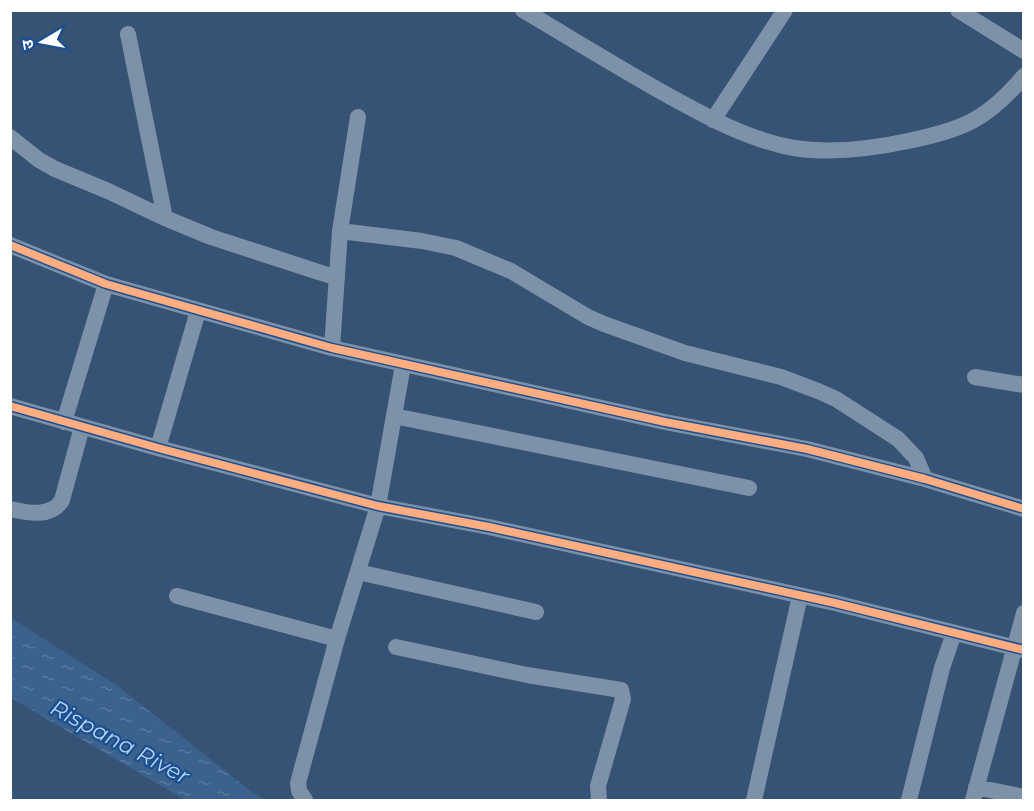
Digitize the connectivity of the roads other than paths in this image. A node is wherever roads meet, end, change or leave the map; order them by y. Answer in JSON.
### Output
{"nodes":[{"id":1,"x":785,"y":10,"type":"edge"},
{"id":2,"x":958,"y":10,"type":"edge"},
{"id":3,"x":524,"y":11,"type":"edge"},
{"id":4,"x":128,"y":34,"type":"dead end"},
{"id":5,"x":1023,"y":51,"type":"edge"},
{"id":6,"x":1023,"y":76,"type":"edge"},
{"id":7,"x":358,"y":117,"type":"dead end"},
{"id":8,"x":713,"y":120,"type":"junction"},
{"id":9,"x":10,"y":137,"type":"edge"},
{"id":10,"x":165,"y":218,"type":"junction"},
{"id":11,"x":340,"y":231,"type":"junction"},
{"id":12,"x":10,"y":245,"type":"edge"},
{"id":13,"x":337,"y":278,"type":"junction"},
{"id":14,"x":106,"y":284,"type":"junction"},
{"id":15,"x":198,"y":310,"type":"junction"},
{"id":16,"x":332,"y":348,"type":"junction"},
{"id":17,"x":403,"y":364,"type":"junction"},
{"id":18,"x":975,"y":377,"type":"dead end"},
{"id":19,"x":1023,"y":385,"type":"edge"},
{"id":20,"x":10,"y":406,"type":"edge"},
{"id":21,"x":394,"y":416,"type":"junction"},
{"id":22,"x":64,"y":422,"type":"junction"},
{"id":23,"x":82,"y":427,"type":"junction"},
{"id":24,"x":158,"y":448,"type":"junction"},
{"id":25,"x":925,"y":479,"type":"junction"},
{"id":26,"x":749,"y":488,"type":"dead end"},
{"id":27,"x":378,"y":506,"type":"junction"},
{"id":28,"x":10,"y":509,"type":"edge"},
{"id":29,"x":1023,"y":509,"type":"edge"},
{"id":30,"x":358,"y":572,"type":"junction"},
{"id":31,"x":177,"y":596,"type":"dead end"},
{"id":32,"x":800,"y":596,"type":"junction"},
{"id":33,"x":536,"y":612,"type":"dead end"},
{"id":34,"x":1023,"y":613,"type":"edge"},
{"id":35,"x":954,"y":633,"type":"junction"},
{"id":36,"x":337,"y":639,"type":"junction"},
{"id":37,"x":396,"y":647,"type":"dead end"},
{"id":38,"x":1019,"y":648,"type":"edge"},
{"id":39,"x":975,"y":794,"type":"edge"},
{"id":40,"x":1023,"y":797,"type":"edge"},
{"id":41,"x":305,"y":801,"type":"edge"},
{"id":42,"x":599,"y":801,"type":"edge"},
{"id":43,"x":754,"y":801,"type":"edge"},
{"id":44,"x":909,"y":801,"type":"edge"}],
"edges":[{"from":1,"to":8,"type":"street"},
{"from":2,"to":5,"type":"street"},
{"from":3,"to":8,"type":"street"},
{"from":4,"to":10,"type":"street"},
{"from":6,"to":8,"type":"street"},
{"from":7,"to":11,"type":"street"},
{"from":9,"to":10,"type":"street"},
{"from":10,"to":13,"type":"street"},
{"from":11,"to":13,"type":"street"},
{"from":11,"to":25,"type":"street"},
{"from":12,"to":14,"type":"street"},
{"from":13,"to":16,"type":"street"},
{"from":14,"to":15,"type":"street"},
{"from":14,"to":22,"type":"street"},
{"from":15,"to":16,"type":"street"},
{"from":15,"to":24,"type":"street"},
{"from":16,"to":17,"type":"street"},
{"from":17,"to":21,"type":"street"},
{"from":17,"to":25,"type":"street"},
{"from":18,"to":19,"type":"street"},
{"from":20,"to":22,"type":"street"},
{"from":21,"to":26,"type":"street"},
{"from":21,"to":27,"type":"street"},
{"from":22,"to":23,"type":"street"},
{"from":23,"to":24,"type":"street"},
{"from":23,"to":28,"type":"street"},
{"from":24,"to":27,"type":"street"},
{"from":25,"to":29,"type":"street"},
{"from":27,"to":30,"type":"street"},
{"from":27,"to":32,"type":"street"},
{"from":30,"to":33,"type":"street"},
{"from":30,"to":36,"type":"street"},
{"from":31,"to":36,"type":"street"},
{"from":32,"to":35,"type":"street"},
{"from":32,"to":43,"type":"street"},
{"from":34,"to":38,"type":"street"},
{"from":35,"to":38,"type":"street"},
{"from":35,"to":44,"type":"street"},
{"from":36,"to":41,"type":"street"},
{"from":37,"to":42,"type":"street"},
{"from":38,"to":39,"type":"street"},
{"from":39,"to":40,"type":"street"}]}
